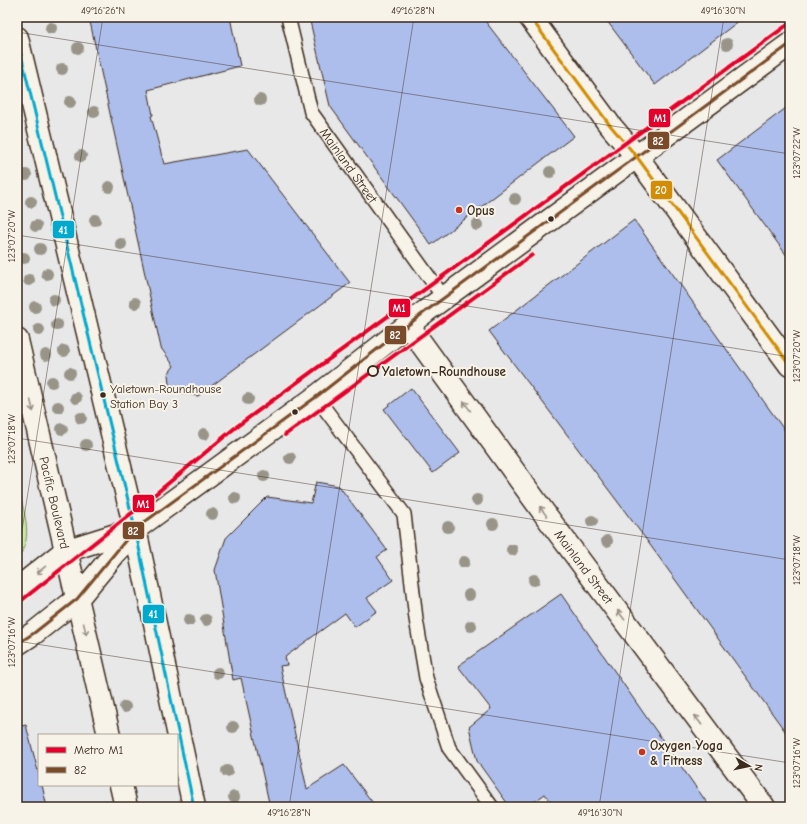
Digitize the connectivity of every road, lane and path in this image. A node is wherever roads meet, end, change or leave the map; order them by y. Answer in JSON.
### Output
{"nodes":[{"id":1,"x":288,"y":17,"type":"edge"},
{"id":2,"x":530,"y":17,"type":"edge"},
{"id":3,"x":17,"y":38,"type":"edge"},
{"id":4,"x":790,"y":44,"type":"edge"},
{"id":5,"x":637,"y":157,"type":"junction"},
{"id":6,"x":444,"y":298,"type":"junction"},
{"id":7,"x":408,"y":325,"type":"junction"},
{"id":8,"x":17,"y":340,"type":"edge"},
{"id":9,"x":790,"y":365,"type":"edge"},
{"id":10,"x":316,"y":397,"type":"junction"},
{"id":11,"x":135,"y":529,"type":"junction"},
{"id":12,"x":65,"y":551,"type":"junction"},
{"id":13,"x":17,"y":589,"type":"edge"},
{"id":14,"x":77,"y":599,"type":"junction"},
{"id":15,"x":17,"y":644,"type":"edge"},
{"id":16,"x":109,"y":734,"type":"edge"},
{"id":17,"x":121,"y":786,"type":"edge"},
{"id":18,"x":126,"y":807,"type":"edge"},
{"id":19,"x":194,"y":807,"type":"edge"},
{"id":20,"x":492,"y":807,"type":"edge"},
{"id":21,"x":764,"y":807,"type":"edge"}],
"edges":[{"from":1,"to":6,"type":"lane","name":"Mainland Street"},
{"from":2,"to":5,"type":"main road"},
{"from":3,"to":11,"type":"main road"},
{"from":4,"to":5,"type":"main road"},
{"from":5,"to":6,"type":"main road"},
{"from":5,"to":9,"type":"main road"},
{"from":6,"to":7,"type":"main road"},
{"from":7,"to":10,"type":"main road"},
{"from":21,"to":7,"type":"main road","name":"Mainland Street","one_way":true},
{"from":8,"to":12,"type":"main road","name":"Pacific Boulevard","one_way":true},
{"from":10,"to":11,"type":"main road"},
{"from":10,"to":20,"type":"lane"},
{"from":11,"to":12,"type":"main road"},
{"from":11,"to":14,"type":"main road"},
{"from":11,"to":19,"type":"main road"},
{"from":12,"to":13,"type":"main road","one_way":true},
{"from":12,"to":14,"type":"main road","name":"Pacific Boulevard"},
{"from":14,"to":15,"type":"main road"},
{"from":14,"to":16,"type":"main road","name":"Pacific Boulevard","one_way":true},
{"from":17,"to":18,"type":"main road"}]}
